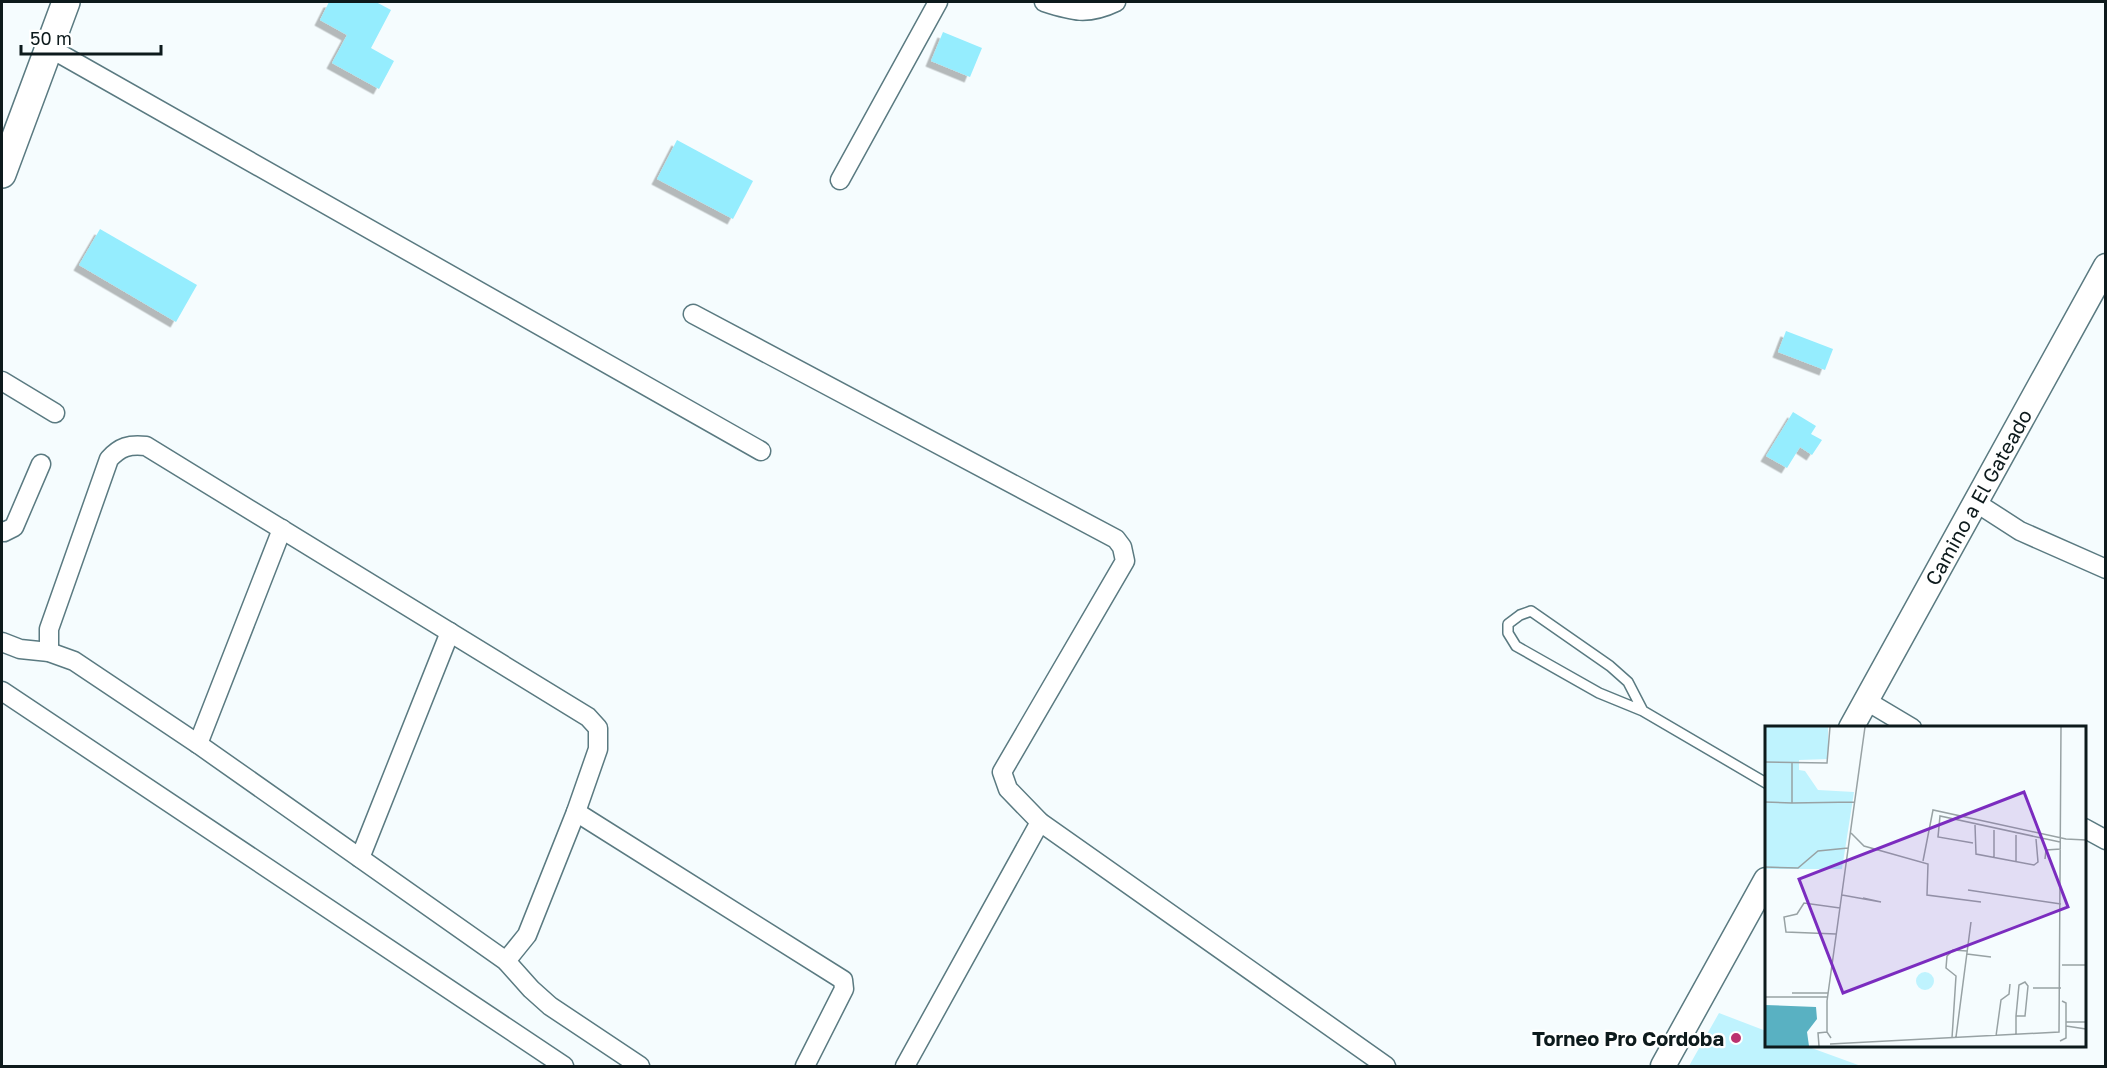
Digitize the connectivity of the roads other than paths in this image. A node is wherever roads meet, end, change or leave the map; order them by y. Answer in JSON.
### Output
{"nodes":[{"id":1,"x":66,"y":2,"type":"edge"},
{"id":2,"x":938,"y":2,"type":"edge"},
{"id":3,"x":1044,"y":2,"type":"edge"},
{"id":4,"x":1116,"y":2,"type":"edge"},
{"id":5,"x":48,"y":47,"type":"junction"},
{"id":6,"x":2,"y":174,"type":"edge"},
{"id":7,"x":840,"y":180,"type":"dead end"},
{"id":8,"x":2106,"y":266,"type":"edge"},
{"id":9,"x":693,"y":314,"type":"dead end"},
{"id":10,"x":2,"y":381,"type":"edge"},
{"id":11,"x":55,"y":413,"type":"dead end"},
{"id":12,"x":761,"y":451,"type":"dead end"},
{"id":13,"x":41,"y":464,"type":"dead end"},
{"id":14,"x":1975,"y":502,"type":"junction"},
{"id":15,"x":282,"y":529,"type":"junction"},
{"id":16,"x":2,"y":531,"type":"edge"},
{"id":17,"x":2106,"y":568,"type":"edge"},
{"id":18,"x":450,"y":632,"type":"junction"},
{"id":19,"x":2,"y":642,"type":"edge"},
{"id":20,"x":49,"y":652,"type":"junction"},
{"id":21,"x":2,"y":691,"type":"edge"},
{"id":22,"x":1865,"y":700,"type":"junction"},
{"id":23,"x":1643,"y":711,"type":"junction"},
{"id":24,"x":1852,"y":726,"type":"edge"},
{"id":25,"x":1909,"y":726,"type":"edge"},
{"id":26,"x":198,"y":744,"type":"junction"},
{"id":27,"x":1765,"y":782,"type":"edge"},
{"id":28,"x":576,"y":812,"type":"junction"},
{"id":29,"x":1040,"y":822,"type":"junction"},
{"id":30,"x":2086,"y":829,"type":"edge"},
{"id":31,"x":2106,"y":840,"type":"edge"},
{"id":32,"x":360,"y":858,"type":"junction"},
{"id":33,"x":1765,"y":884,"type":"edge"},
{"id":34,"x":506,"y":961,"type":"junction"},
{"id":35,"x":564,"y":1066,"type":"edge"},
{"id":36,"x":640,"y":1066,"type":"edge"},
{"id":37,"x":805,"y":1066,"type":"edge"},
{"id":38,"x":905,"y":1066,"type":"edge"},
{"id":39,"x":1386,"y":1066,"type":"edge"},
{"id":40,"x":1663,"y":1066,"type":"edge"}],
"edges":[{"from":1,"to":5,"type":"main road"},
{"from":2,"to":7,"type":"street"},
{"from":3,"to":4,"type":"street"},
{"from":5,"to":6,"type":"main road"},
{"from":5,"to":12,"type":"street"},
{"from":8,"to":14,"type":"street","name":"Camino a El Gateado"},
{"from":9,"to":29,"type":"street"},
{"from":10,"to":11,"type":"street"},
{"from":13,"to":16,"type":"street"},
{"from":14,"to":17,"type":"street"},
{"from":14,"to":22,"type":"street","name":"Camino a El Gateado"},
{"from":15,"to":18,"type":"street"},
{"from":15,"to":20,"type":"street"},
{"from":15,"to":26,"type":"street"},
{"from":18,"to":28,"type":"street"},
{"from":18,"to":32,"type":"street"},
{"from":19,"to":20,"type":"street"},
{"from":20,"to":26,"type":"street"},
{"from":21,"to":35,"type":"street"},
{"from":22,"to":24,"type":"street","name":"Camino a El Gateado"},
{"from":22,"to":25,"type":"street"},
{"from":23,"to":23,"type":"lane"},
{"from":23,"to":27,"type":"lane"},
{"from":26,"to":32,"type":"street"},
{"from":28,"to":34,"type":"street"},
{"from":28,"to":37,"type":"street"},
{"from":29,"to":38,"type":"street"},
{"from":29,"to":39,"type":"street"},
{"from":30,"to":31,"type":"street"},
{"from":32,"to":34,"type":"street"},
{"from":33,"to":40,"type":"street"},
{"from":34,"to":36,"type":"street"}]}
